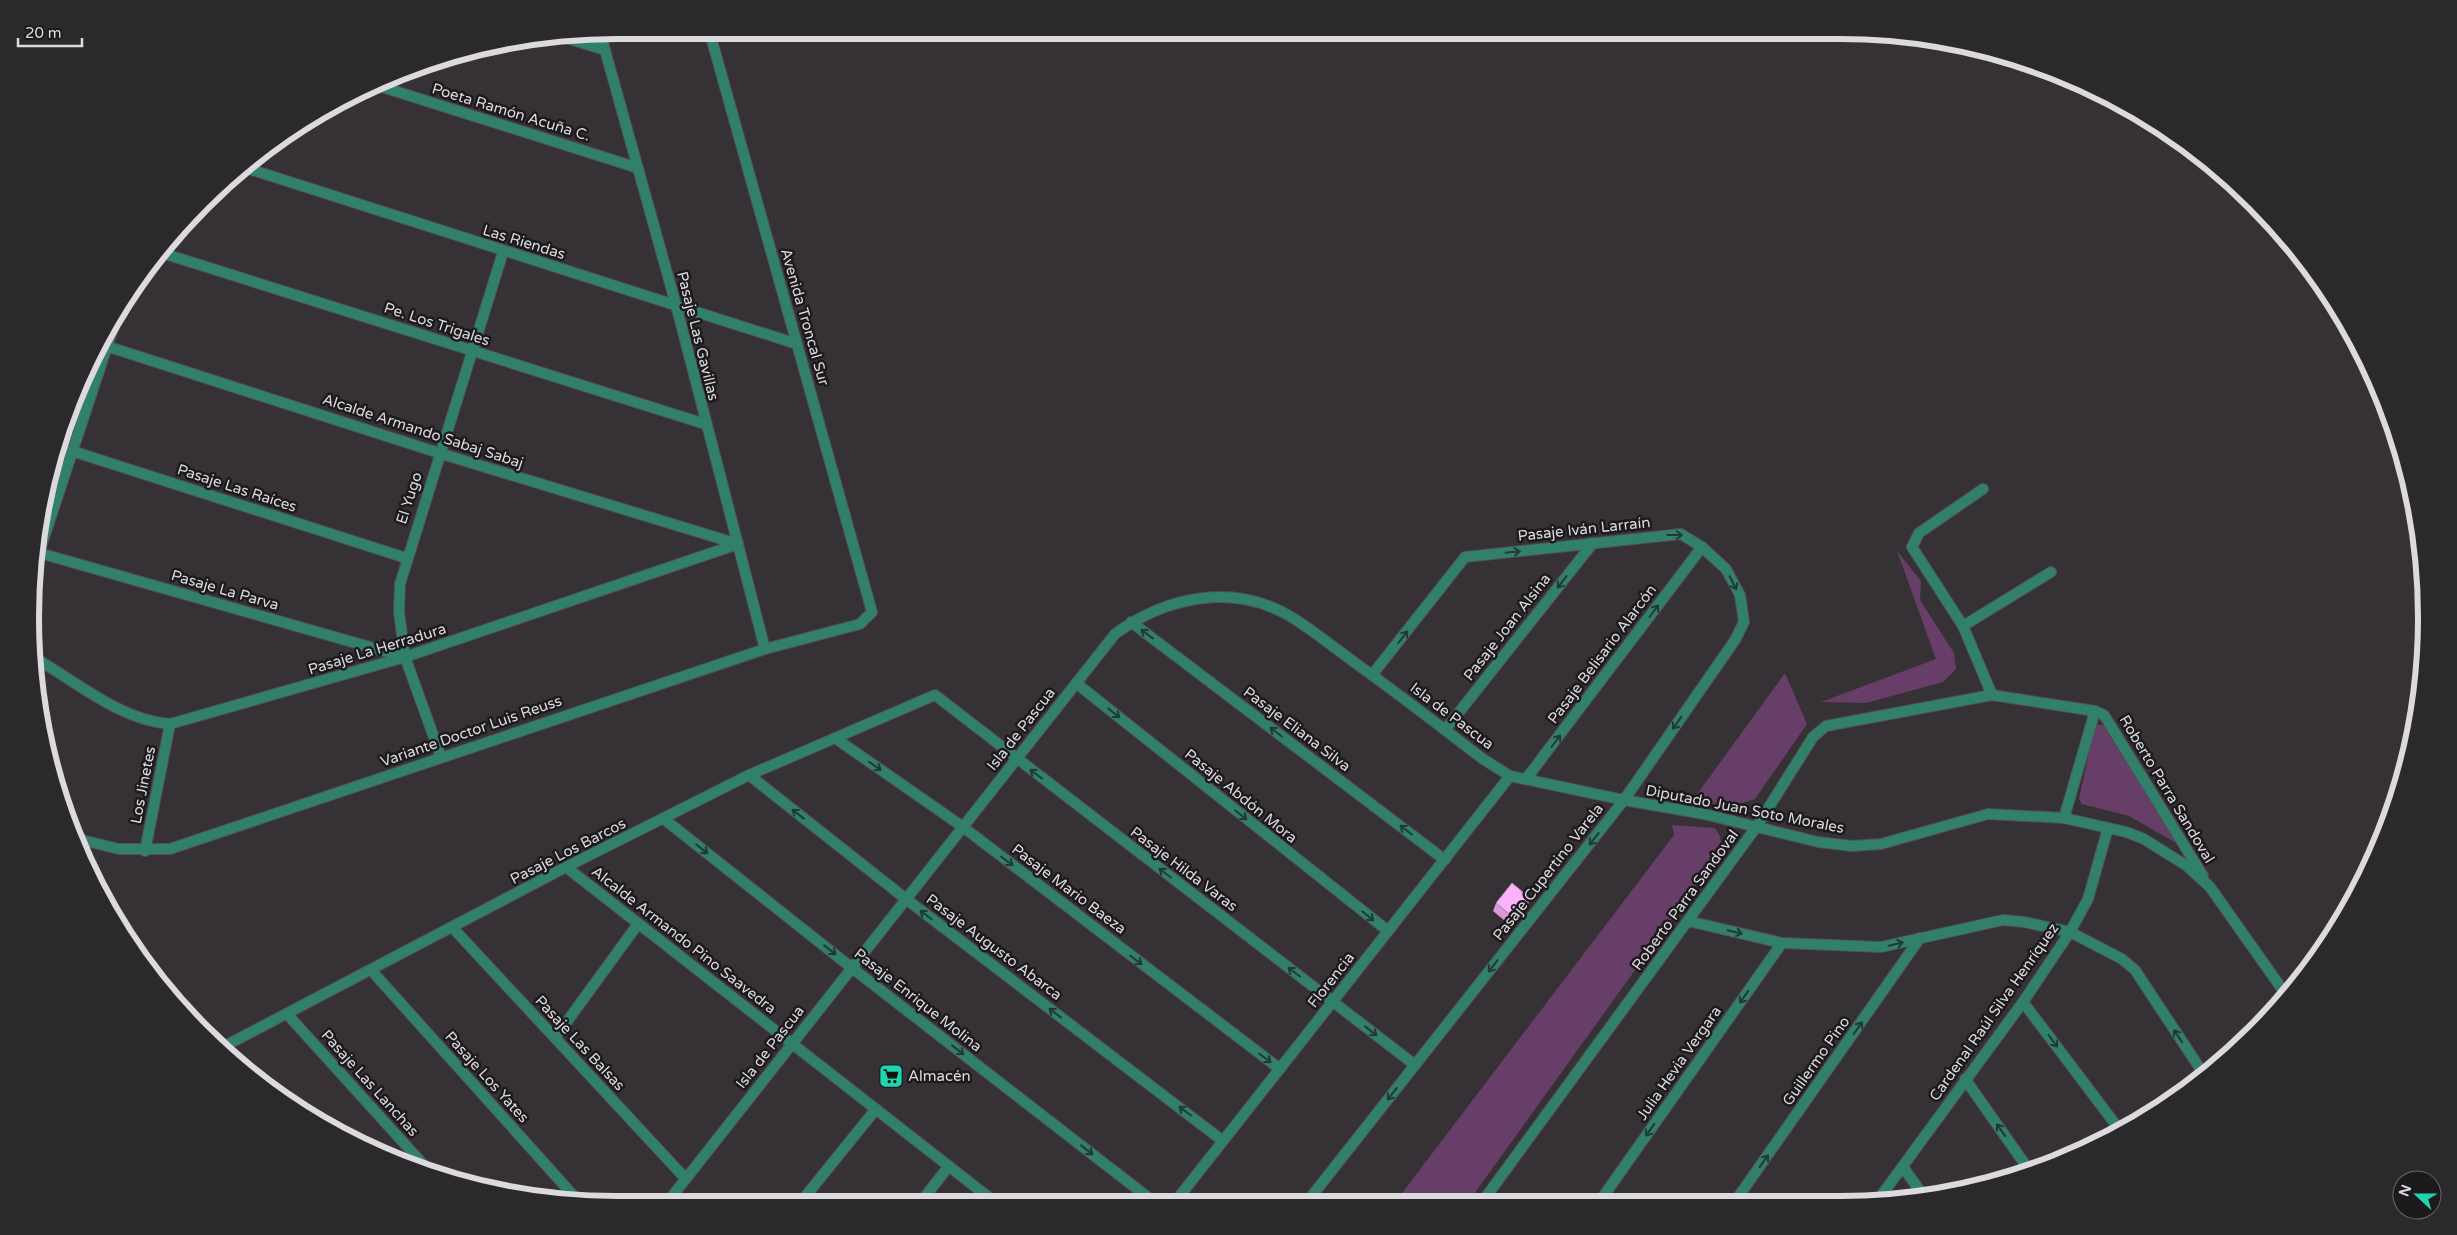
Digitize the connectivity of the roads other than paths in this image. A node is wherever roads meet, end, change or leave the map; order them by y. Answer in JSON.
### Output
{"nodes":[{"id":1,"x":602,"y":39,"type":"edge"},
{"id":2,"x":712,"y":39,"type":"edge"},
{"id":3,"x":575,"y":41,"type":"edge"},
{"id":4,"x":606,"y":50,"type":"junction"},
{"id":5,"x":385,"y":88,"type":"edge"},
{"id":6,"x":638,"y":168,"type":"junction"},
{"id":7,"x":251,"y":170,"type":"edge"},
{"id":8,"x":503,"y":252,"type":"junction"},
{"id":9,"x":167,"y":254,"type":"edge"},
{"id":10,"x":676,"y":305,"type":"junction"},
{"id":11,"x":797,"y":344,"type":"junction"},
{"id":12,"x":107,"y":346,"type":"edge"},
{"id":13,"x":473,"y":351,"type":"junction"},
{"id":14,"x":100,"y":358,"type":"edge"},
{"id":15,"x":705,"y":424,"type":"junction"},
{"id":16,"x":63,"y":451,"type":"edge"},
{"id":17,"x":72,"y":451,"type":"junction"},
{"id":18,"x":439,"y":453,"type":"junction"},
{"id":19,"x":1983,"y":489,"type":"dead end"},
{"id":20,"x":46,"y":527,"type":"edge"},
{"id":21,"x":1593,"y":543,"type":"junction"},
{"id":22,"x":738,"y":544,"type":"junction"},
{"id":23,"x":1702,"y":546,"type":"junction"},
{"id":24,"x":42,"y":557,"type":"edge"},
{"id":25,"x":406,"y":558,"type":"junction"},
{"id":26,"x":2051,"y":572,"type":"dead end"},
{"id":27,"x":872,"y":612,"type":"joint"},
{"id":28,"x":1131,"y":622,"type":"junction"},
{"id":29,"x":1964,"y":626,"type":"junction"},
{"id":30,"x":765,"y":649,"type":"junction"},
{"id":31,"x":406,"y":657,"type":"junction"},
{"id":32,"x":41,"y":662,"type":"edge"},
{"id":33,"x":1372,"y":675,"type":"junction"},
{"id":34,"x":1076,"y":683,"type":"junction"},
{"id":35,"x":935,"y":695,"type":"joint"},
{"id":36,"x":1992,"y":695,"type":"junction"},
{"id":37,"x":2096,"y":711,"type":"junction"},
{"id":38,"x":170,"y":724,"type":"junction"},
{"id":39,"x":1445,"y":730,"type":"junction"},
{"id":40,"x":835,"y":738,"type":"junction"},
{"id":41,"x":441,"y":757,"type":"junction"},
{"id":42,"x":1016,"y":759,"type":"junction"},
{"id":43,"x":748,"y":775,"type":"junction"},
{"id":44,"x":1510,"y":776,"type":"junction"},
{"id":45,"x":1526,"y":780,"type":"junction"},
{"id":46,"x":1624,"y":800,"type":"junction"},
{"id":47,"x":2064,"y":818,"type":"junction"},
{"id":48,"x":664,"y":819,"type":"junction"},
{"id":49,"x":1757,"y":826,"type":"junction"},
{"id":50,"x":962,"y":827,"type":"junction"},
{"id":51,"x":2108,"y":828,"type":"junction"},
{"id":52,"x":84,"y":840,"type":"edge"},
{"id":53,"x":145,"y":851,"type":"junction"},
{"id":54,"x":1444,"y":860,"type":"junction"},
{"id":55,"x":566,"y":867,"type":"junction"},
{"id":56,"x":2210,"y":887,"type":"junction"},
{"id":57,"x":906,"y":899,"type":"junction"},
{"id":58,"x":1688,"y":921,"type":"junction"},
{"id":59,"x":638,"y":924,"type":"junction"},
{"id":60,"x":452,"y":927,"type":"junction"},
{"id":61,"x":1388,"y":932,"type":"junction"},
{"id":62,"x":2070,"y":932,"type":"junction"},
{"id":63,"x":1920,"y":938,"type":"junction"},
{"id":64,"x":1782,"y":943,"type":"junction"},
{"id":65,"x":852,"y":968,"type":"junction"},
{"id":66,"x":371,"y":970,"type":"junction"},
{"id":67,"x":2283,"y":990,"type":"edge"},
{"id":68,"x":1332,"y":1001,"type":"junction"},
{"id":69,"x":2023,"y":1002,"type":"junction"},
{"id":70,"x":287,"y":1014,"type":"junction"},
{"id":71,"x":555,"y":1038,"type":"junction"},
{"id":72,"x":792,"y":1044,"type":"junction"},
{"id":73,"x":227,"y":1045,"type":"edge"},
{"id":74,"x":1415,"y":1065,"type":"junction"},
{"id":75,"x":1280,"y":1069,"type":"junction"},
{"id":76,"x":2201,"y":1070,"type":"edge"},
{"id":77,"x":1965,"y":1079,"type":"junction"},
{"id":78,"x":876,"y":1109,"type":"junction"},
{"id":79,"x":2116,"y":1126,"type":"edge"},
{"id":80,"x":1224,"y":1141,"type":"junction"},
{"id":81,"x":421,"y":1162,"type":"edge"},
{"id":82,"x":949,"y":1166,"type":"junction"},
{"id":83,"x":1902,"y":1166,"type":"junction"},
{"id":84,"x":2025,"y":1166,"type":"edge"},
{"id":85,"x":685,"y":1178,"type":"junction"},
{"id":86,"x":1919,"y":1190,"type":"edge"},
{"id":87,"x":572,"y":1194,"type":"edge"},
{"id":88,"x":1882,"y":1194,"type":"edge"},
{"id":89,"x":672,"y":1196,"type":"edge"},
{"id":90,"x":806,"y":1196,"type":"edge"},
{"id":91,"x":925,"y":1196,"type":"edge"},
{"id":92,"x":987,"y":1196,"type":"edge"},
{"id":93,"x":1146,"y":1196,"type":"edge"},
{"id":94,"x":1181,"y":1196,"type":"edge"},
{"id":95,"x":1312,"y":1196,"type":"edge"},
{"id":96,"x":1487,"y":1196,"type":"edge"},
{"id":97,"x":1604,"y":1196,"type":"edge"},
{"id":98,"x":1739,"y":1196,"type":"edge"}],
"edges":[{"from":1,"to":4,"type":"street","name":"Pasaje Las Gavillas"},
{"from":2,"to":11,"type":"street","name":"Avenida Troncal Sur"},
{"from":3,"to":4,"type":"street"},
{"from":4,"to":6,"type":"street","name":"Pasaje Las Gavillas"},
{"from":5,"to":6,"type":"street","name":"Poeta Ramón Acuña C."},
{"from":6,"to":10,"type":"street","name":"Pasaje Las Gavillas"},
{"from":7,"to":8,"type":"street","name":"Las Riendas"},
{"from":8,"to":10,"type":"street","name":"Las Riendas"},
{"from":8,"to":13,"type":"street","name":"El Yugo"},
{"from":9,"to":13,"type":"street","name":"Pe. Los Trigales"},
{"from":10,"to":11,"type":"street","name":"Las Riendas"},
{"from":10,"to":15,"type":"street","name":"Pasaje Las Gavillas"},
{"from":11,"to":27,"type":"street","name":"Avenida Troncal Sur"},
{"from":12,"to":18,"type":"street","name":"Alcalde Armando Sabaj Sabaj"},
{"from":13,"to":15,"type":"street","name":"Pe. Los Trigales"},
{"from":13,"to":18,"type":"street","name":"El Yugo"},
{"from":14,"to":17,"type":"street"},
{"from":15,"to":22,"type":"street","name":"Pasaje Las Gavillas"},
{"from":16,"to":17,"type":"street","name":"Pasaje Las Raíces"},
{"from":17,"to":20,"type":"street"},
{"from":17,"to":25,"type":"street","name":"Pasaje Las Raíces"},
{"from":18,"to":22,"type":"street","name":"Alcalde Armando Sabaj Sabaj"},
{"from":18,"to":25,"type":"street","name":"El Yugo"},
{"from":19,"to":29,"type":"street"},
{"from":21,"to":23,"type":"street","name":"Pasaje Iván Larraín","one_way":true},
{"from":33,"to":21,"type":"street","name":"Pasaje Iván Larraín","one_way":true},
{"from":21,"to":39,"type":"street","name":"Pasaje Joan Alsina","one_way":true},
{"from":22,"to":30,"type":"street","name":"Pasaje Las Gavillas"},
{"from":22,"to":31,"type":"street","name":"Pasaje La Herradura"},
{"from":45,"to":23,"type":"street","name":"Pasaje Belisario Alarcón","one_way":true},
{"from":23,"to":46,"type":"street","name":"Pasaje Cupertino Varela","one_way":true},
{"from":24,"to":31,"type":"street","name":"Pasaje La Parva"},
{"from":25,"to":31,"type":"street","name":"El Yugo"},
{"from":26,"to":29,"type":"street"},
{"from":27,"to":30,"type":"street","name":"Variante Doctor Luis Reuss"},
{"from":28,"to":33,"type":"street","name":"Isla de Pascua"},
{"from":28,"to":34,"type":"street","name":"Isla de Pascua"},
{"from":54,"to":28,"type":"street","name":"Pasaje Eliana Silva","one_way":true},
{"from":29,"to":36,"type":"street"},
{"from":30,"to":41,"type":"street","name":"Variante Doctor Luis Reuss"},
{"from":31,"to":38,"type":"street","name":"Pasaje La Herradura"},
{"from":31,"to":41,"type":"street","name":"El Yugo"},
{"from":32,"to":38,"type":"street","name":"Pasaje La Herradura"},
{"from":33,"to":39,"type":"street","name":"Isla de Pascua"},
{"from":34,"to":42,"type":"street","name":"Isla de Pascua"},
{"from":34,"to":61,"type":"street","name":"Pasaje Abdón Mora","one_way":true},
{"from":35,"to":40,"type":"street","name":"Pasaje Los Barcos"},
{"from":35,"to":42,"type":"street","name":"Pasaje Hilda Varas"},
{"from":36,"to":37,"type":"street","name":"Roberto Parra Sandoval"},
{"from":36,"to":49,"type":"street","name":"Roberto Parra Sandoval"},
{"from":37,"to":47,"type":"street","name":"Roberto Parra Sandoval"},
{"from":37,"to":56,"type":"street","name":"Roberto Parra Sandoval"},
{"from":38,"to":53,"type":"street","name":"Los Jinetes"},
{"from":39,"to":44,"type":"street","name":"Isla de Pascua"},
{"from":40,"to":43,"type":"street","name":"Pasaje Los Barcos"},
{"from":40,"to":50,"type":"street","name":"Pasaje Mario Baeza","one_way":true},
{"from":41,"to":53,"type":"street","name":"Variante Doctor Luis Reuss"},
{"from":42,"to":50,"type":"street","name":"Isla de Pascua"},
{"from":68,"to":42,"type":"street","name":"Pasaje Hilda Varas","one_way":true},
{"from":43,"to":48,"type":"street","name":"Pasaje Los Barcos"},
{"from":57,"to":43,"type":"street","name":"Pasaje Augusto Abarca","one_way":true},
{"from":44,"to":45,"type":"street","name":"Diputado Juan Soto Morales"},
{"from":44,"to":54,"type":"street","name":"Florencia"},
{"from":45,"to":46,"type":"street","name":"Diputado Juan Soto Morales"},
{"from":46,"to":49,"type":"street","name":"Diputado Juan Soto Morales"},
{"from":46,"to":74,"type":"street","name":"Pasaje Cupertino Varela","one_way":true},
{"from":47,"to":49,"type":"street","name":"Diputado Juan Soto Morales"},
{"from":47,"to":51,"type":"street","name":"Diputado Juan Soto Morales"},
{"from":48,"to":55,"type":"street","name":"Pasaje Los Barcos"},
{"from":48,"to":65,"type":"street","name":"Pasaje Enrique Molina","one_way":true},
{"from":49,"to":58,"type":"street","name":"Roberto Parra Sandoval"},
{"from":50,"to":57,"type":"street","name":"Isla de Pascua"},
{"from":50,"to":75,"type":"street","name":"Pasaje Mario Baeza","one_way":true},
{"from":51,"to":56,"type":"street","name":"Diputado Juan Soto Morales"},
{"from":51,"to":62,"type":"street","name":"Cardenal Raúl Silva Henríquez"},
{"from":52,"to":53,"type":"street","name":"Variante Doctor Luis Reuss"},
{"from":54,"to":61,"type":"street","name":"Florencia"},
{"from":55,"to":59,"type":"street","name":"Alcalde Armando Pino Saavedra"},
{"from":55,"to":60,"type":"street","name":"Pasaje Los Barcos"},
{"from":56,"to":67,"type":"street","name":"Diputado Juan Soto Morales"},
{"from":57,"to":65,"type":"street","name":"Isla de Pascua"},
{"from":80,"to":57,"type":"street","name":"Pasaje Augusto Abarca","one_way":true},
{"from":58,"to":64,"type":"street","one_way":true},
{"from":58,"to":96,"type":"street","name":"Roberto Parra Sandoval"},
{"from":59,"to":71,"type":"street"},
{"from":59,"to":72,"type":"street","name":"Alcalde Armando Pino Saavedra"},
{"from":60,"to":66,"type":"street","name":"Pasaje Los Barcos"},
{"from":60,"to":71,"type":"street","name":"Pasaje Las Balsas"},
{"from":61,"to":68,"type":"street","name":"Florencia"},
{"from":62,"to":63,"type":"street"},
{"from":62,"to":69,"type":"street","name":"Cardenal Raúl Silva Henríquez"},
{"from":76,"to":62,"type":"street","one_way":true},
{"from":64,"to":63,"type":"street","one_way":true},
{"from":98,"to":63,"type":"street","name":"Guillermo Pino","one_way":true},
{"from":64,"to":97,"type":"street","name":"Julia Hevia Vergara","one_way":true},
{"from":65,"to":72,"type":"street","name":"Isla de Pascua"},
{"from":65,"to":93,"type":"street","name":"Pasaje Enrique Molina","one_way":true},
{"from":66,"to":70,"type":"street","name":"Pasaje Los Barcos"},
{"from":66,"to":87,"type":"street","name":"Pasaje Los Yates"},
{"from":68,"to":74,"type":"street","name":"Pasaje Hilda Varas","one_way":true},
{"from":68,"to":75,"type":"street","name":"Florencia"},
{"from":69,"to":77,"type":"street","name":"Cardenal Raúl Silva Henríquez"},
{"from":69,"to":79,"type":"street","one_way":true},
{"from":70,"to":73,"type":"street","name":"Pasaje Los Barcos"},
{"from":70,"to":81,"type":"street","name":"Pasaje Las Lanchas"},
{"from":71,"to":85,"type":"street","name":"Pasaje Las Balsas"},
{"from":72,"to":78,"type":"street","name":"Alcalde Armando Pino Saavedra"},
{"from":72,"to":85,"type":"street","name":"Isla de Pascua"},
{"from":74,"to":95,"type":"street","name":"Pasaje Cupertino Varela","one_way":true},
{"from":75,"to":80,"type":"street","name":"Florencia"},
{"from":77,"to":83,"type":"street","name":"Cardenal Raúl Silva Henríquez"},
{"from":84,"to":77,"type":"street","one_way":true},
{"from":78,"to":82,"type":"street","name":"Alcalde Armando Pino Saavedra"},
{"from":78,"to":90,"type":"street"},
{"from":80,"to":94,"type":"street","name":"Florencia"},
{"from":82,"to":91,"type":"street"},
{"from":82,"to":92,"type":"street","name":"Alcalde Armando Pino Saavedra"},
{"from":83,"to":86,"type":"street"},
{"from":83,"to":88,"type":"street","name":"Cardenal Raúl Silva Henríquez"},
{"from":85,"to":89,"type":"street","name":"Isla de Pascua"}]}
